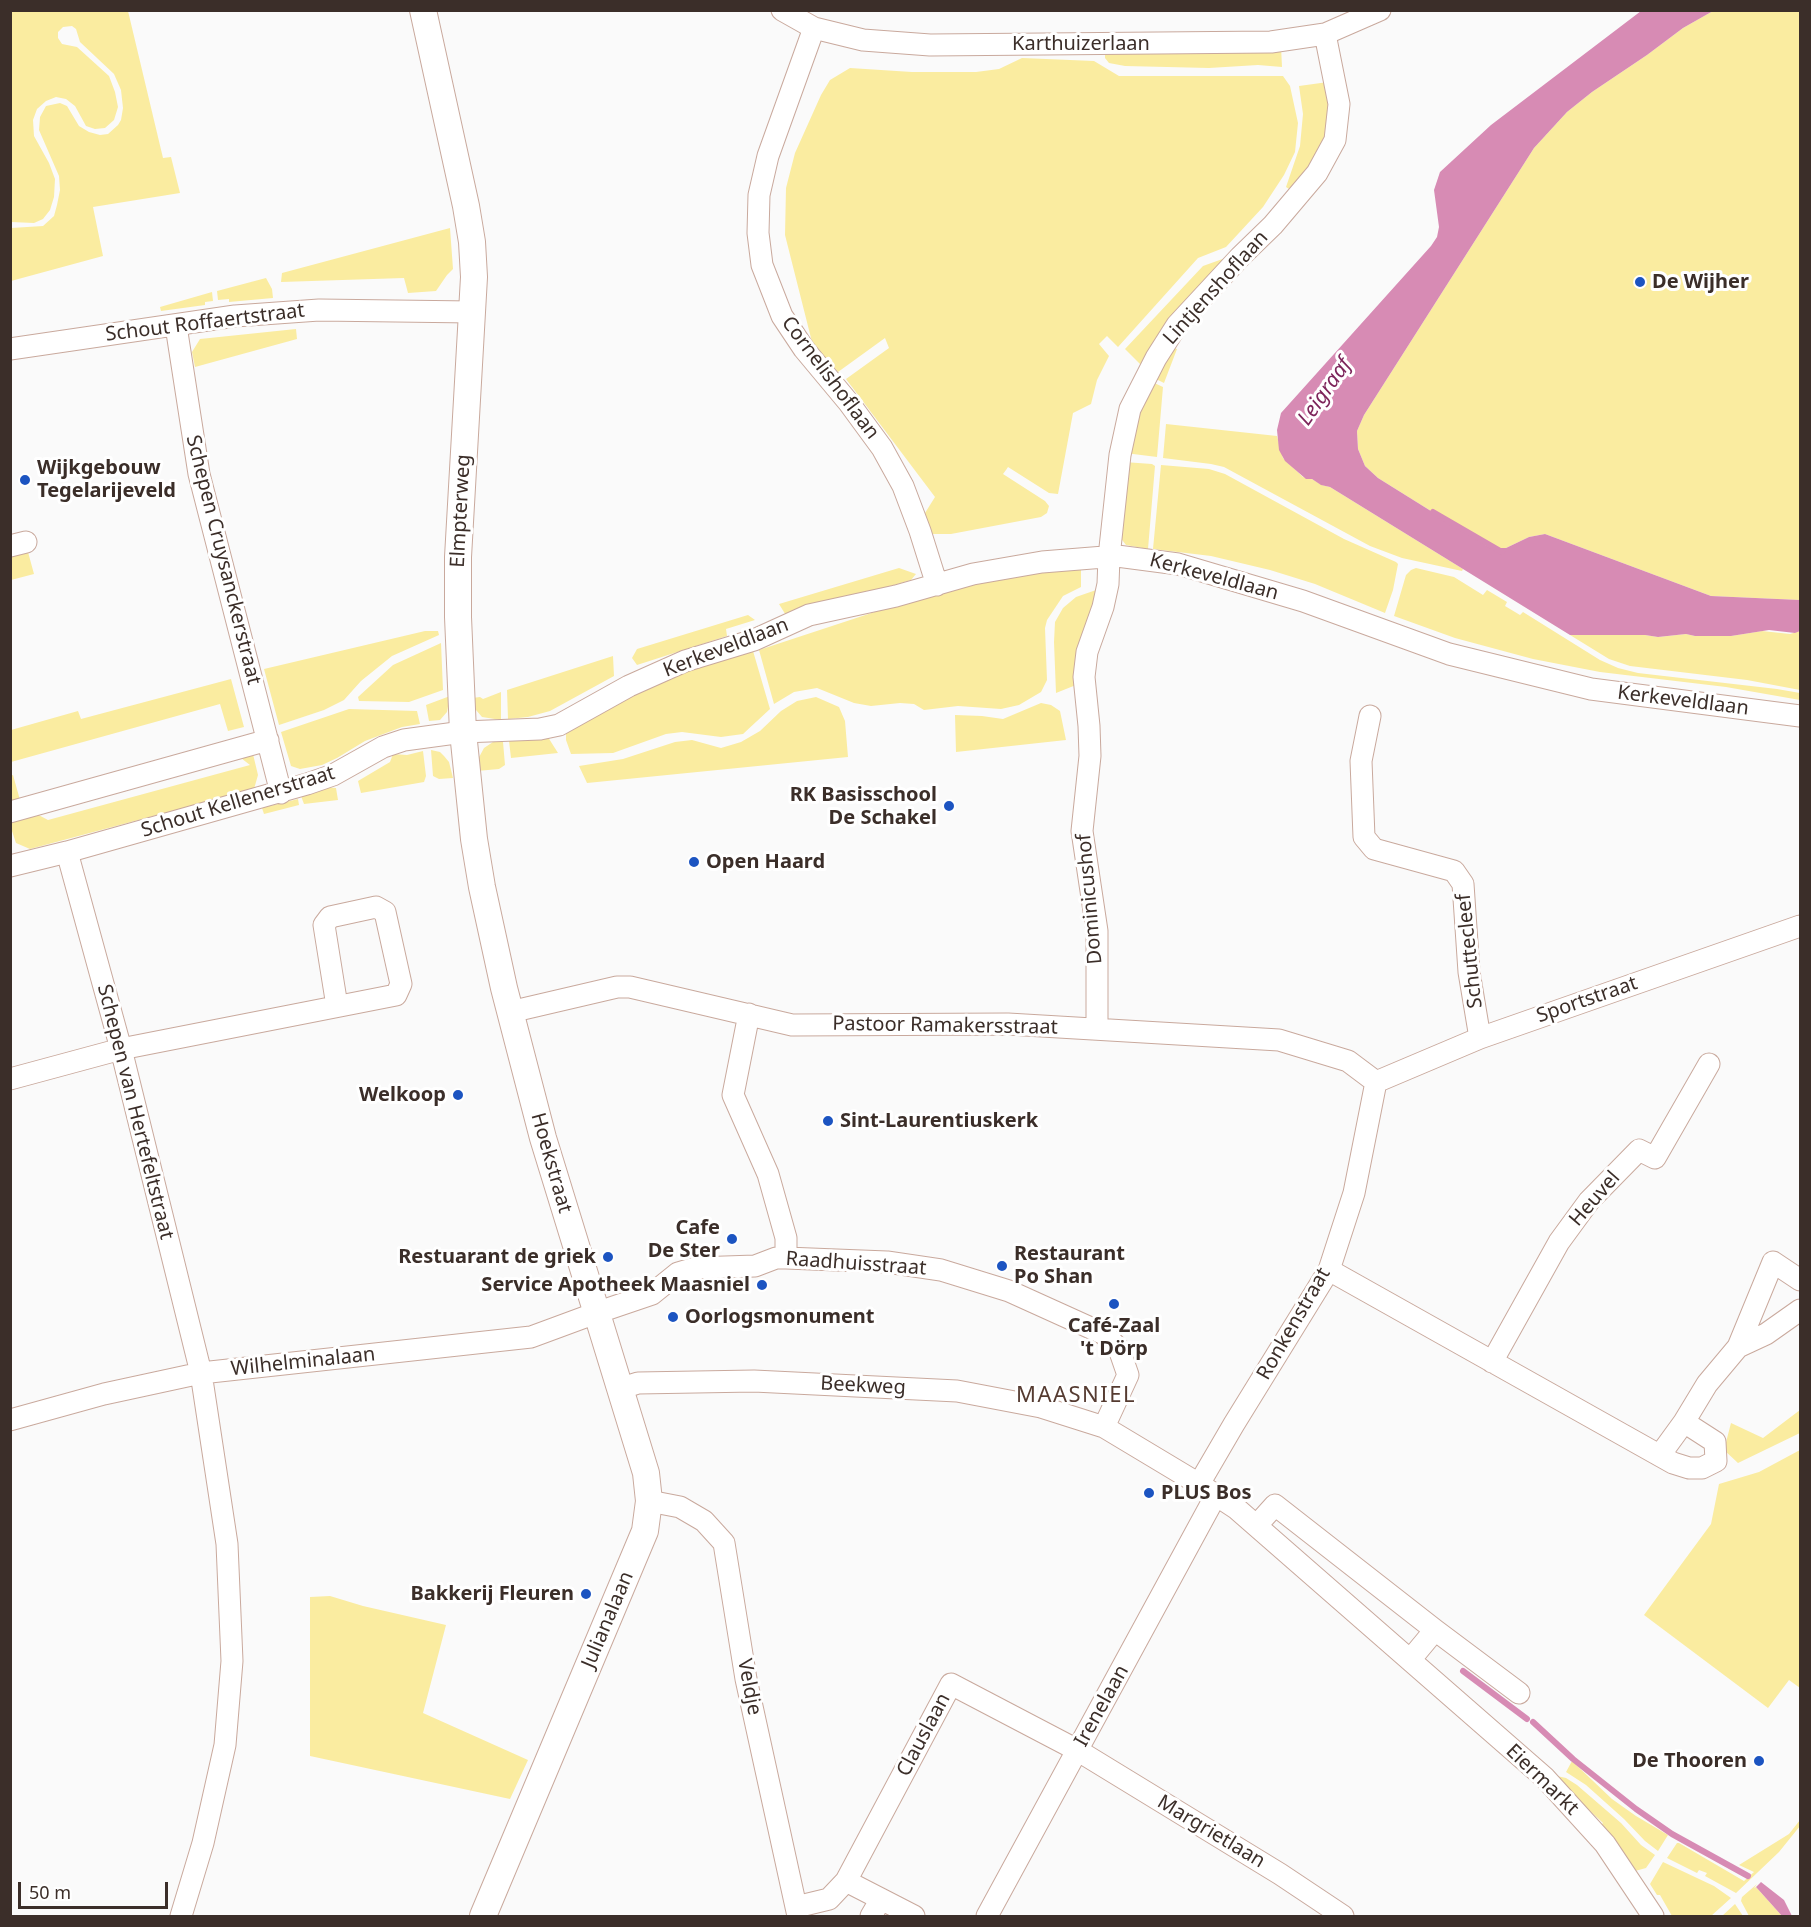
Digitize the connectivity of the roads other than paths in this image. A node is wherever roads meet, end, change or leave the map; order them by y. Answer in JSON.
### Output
{"nodes":[{"id":1,"x":423,"y":10,"type":"edge"},
{"id":2,"x":782,"y":10,"type":"edge"},
{"id":3,"x":1380,"y":10,"type":"edge"},
{"id":4,"x":814,"y":28,"type":"junction"},
{"id":5,"x":1325,"y":34,"type":"junction"},
{"id":6,"x":472,"y":312,"type":"junction"},
{"id":7,"x":176,"y":326,"type":"junction"},
{"id":8,"x":10,"y":349,"type":"edge"},
{"id":9,"x":1109,"y":557,"type":"junction"},
{"id":10,"x":937,"y":585,"type":"junction"},
{"id":11,"x":1370,"y":716,"type":"dead end"},
{"id":12,"x":1800,"y":716,"type":"edge"},
{"id":13,"x":463,"y":732,"type":"junction"},
{"id":14,"x":268,"y":740,"type":"junction"},
{"id":15,"x":281,"y":793,"type":"junction"},
{"id":16,"x":10,"y":812,"type":"edge"},
{"id":17,"x":67,"y":852,"type":"junction"},
{"id":18,"x":10,"y":866,"type":"edge"},
{"id":19,"x":1800,"y":926,"type":"edge"},
{"id":20,"x":337,"y":1006,"type":"junction"},
{"id":21,"x":510,"y":1012,"type":"junction"},
{"id":22,"x":748,"y":1014,"type":"junction"},
{"id":23,"x":1097,"y":1029,"type":"junction"},
{"id":24,"x":1479,"y":1038,"type":"junction"},
{"id":25,"x":121,"y":1049,"type":"junction"},
{"id":26,"x":1708,"y":1064,"type":"dead end"},
{"id":27,"x":10,"y":1079,"type":"edge"},
{"id":28,"x":1376,"y":1082,"type":"junction"},
{"id":29,"x":786,"y":1258,"type":"junction"},
{"id":30,"x":1329,"y":1269,"type":"junction"},
{"id":31,"x":1800,"y":1280,"type":"edge"},
{"id":32,"x":1800,"y":1310,"type":"edge"},
{"id":33,"x":596,"y":1313,"type":"junction"},
{"id":34,"x":1738,"y":1347,"type":"junction"},
{"id":35,"x":1492,"y":1362,"type":"junction"},
{"id":36,"x":201,"y":1373,"type":"junction"},
{"id":37,"x":619,"y":1389,"type":"junction"},
{"id":38,"x":10,"y":1420,"type":"edge"},
{"id":39,"x":1684,"y":1422,"type":"junction"},
{"id":40,"x":1104,"y":1427,"type":"junction"},
{"id":41,"x":1660,"y":1455,"type":"junction"},
{"id":42,"x":1208,"y":1489,"type":"junction"},
{"id":43,"x":649,"y":1501,"type":"junction"},
{"id":44,"x":1257,"y":1525,"type":"junction"},
{"id":45,"x":1436,"y":1630,"type":"junction"},
{"id":46,"x":1410,"y":1660,"type":"junction"},
{"id":47,"x":1519,"y":1693,"type":"dead end"},
{"id":48,"x":1077,"y":1750,"type":"junction"},
{"id":49,"x":846,"y":1881,"type":"junction"},
{"id":50,"x":876,"y":1908,"type":"edge"},
{"id":51,"x":797,"y":1912,"type":"edge"},
{"id":52,"x":181,"y":1917,"type":"edge"},
{"id":53,"x":483,"y":1917,"type":"edge"},
{"id":54,"x":914,"y":1917,"type":"edge"},
{"id":55,"x":987,"y":1917,"type":"edge"},
{"id":56,"x":1342,"y":1917,"type":"edge"},
{"id":57,"x":1653,"y":1917,"type":"edge"}],
"edges":[{"from":1,"to":6,"type":"street","name":"Elmpterweg"},
{"from":2,"to":4,"type":"street","name":"Karthuizerlaan"},
{"from":3,"to":5,"type":"street","name":"Karthuizerlaan"},
{"from":4,"to":5,"type":"street","name":"Karthuizerlaan"},
{"from":4,"to":10,"type":"street","name":"Cornelishoflaan"},
{"from":5,"to":9,"type":"street","name":"Lintjenshoflaan"},
{"from":6,"to":7,"type":"street","name":"Schout Roffaertstraat"},
{"from":6,"to":13,"type":"street","name":"Elmpterweg"},
{"from":7,"to":8,"type":"street","name":"Schout Roffaertstraat"},
{"from":7,"to":14,"type":"street","name":"Schepen Cruysanckerstraat"},
{"from":9,"to":10,"type":"street","name":"Kerkeveldlaan"},
{"from":9,"to":12,"type":"street","name":"Kerkeveldlaan"},
{"from":9,"to":23,"type":"street","name":"Dominicushof"},
{"from":10,"to":13,"type":"street","name":"Kerkeveldlaan"},
{"from":11,"to":24,"type":"street","name":"Schuttecleef"},
{"from":13,"to":15,"type":"street","name":"Schout Kellenerstraat"},
{"from":13,"to":21,"type":"street","name":"Elmpterweg"},
{"from":14,"to":15,"type":"street","name":"Schepen Cruysanckerstraat"},
{"from":14,"to":16,"type":"street"},
{"from":15,"to":17,"type":"street","name":"Schout Kellenerstraat"},
{"from":17,"to":18,"type":"street","name":"Schout Kellenerstraat"},
{"from":17,"to":25,"type":"street","name":"Schepen van Hertefeltstraat"},
{"from":19,"to":24,"type":"street","name":"Sportstraat"},
{"from":20,"to":20,"type":"street"},
{"from":20,"to":25,"type":"street"},
{"from":21,"to":22,"type":"street","name":"Pastoor Ramakersstraat"},
{"from":21,"to":33,"type":"street","name":"Hoekstraat"},
{"from":22,"to":23,"type":"street","name":"Pastoor Ramakersstraat"},
{"from":22,"to":29,"type":"street"},
{"from":23,"to":28,"type":"street","name":"Pastoor Ramakersstraat"},
{"from":24,"to":28,"type":"street","name":"Sportstraat"},
{"from":25,"to":27,"type":"street"},
{"from":25,"to":36,"type":"street","name":"Schepen van Hertefeltstraat"},
{"from":26,"to":35,"type":"street","name":"Heuvel"},
{"from":28,"to":30,"type":"street","name":"Ronkenstraat"},
{"from":29,"to":33,"type":"street","name":"Raadhuisstraat"},
{"from":29,"to":40,"type":"street","name":"Raadhuisstraat"},
{"from":30,"to":35,"type":"street"},
{"from":30,"to":42,"type":"street","name":"Ronkenstraat"},
{"from":31,"to":34,"type":"street"},
{"from":32,"to":34,"type":"street"},
{"from":33,"to":36,"type":"street","name":"Wilhelminalaan"},
{"from":33,"to":37,"type":"street","name":"Julianalaan"},
{"from":34,"to":39,"type":"street"},
{"from":35,"to":41,"type":"street"},
{"from":36,"to":38,"type":"street","name":"Wilhelminalaan"},
{"from":36,"to":52,"type":"street","name":"Schepen van Hertefeltstraat"},
{"from":37,"to":40,"type":"street","name":"Beekweg"},
{"from":37,"to":43,"type":"street","name":"Julianalaan"},
{"from":39,"to":41,"type":"street"},
{"from":39,"to":41,"type":"street"},
{"from":40,"to":42,"type":"street","name":"Beekweg"},
{"from":42,"to":44,"type":"street","name":"Eiermarkt"},
{"from":42,"to":48,"type":"street","name":"Irenelaan"},
{"from":43,"to":51,"type":"street","name":"Veldje"},
{"from":43,"to":53,"type":"street","name":"Julianalaan"},
{"from":44,"to":45,"type":"street"},
{"from":44,"to":46,"type":"street","name":"Eiermarkt"},
{"from":45,"to":46,"type":"street"},
{"from":45,"to":47,"type":"street"},
{"from":46,"to":57,"type":"street","name":"Eiermarkt"},
{"from":48,"to":49,"type":"street","name":"Clauslaan"},
{"from":48,"to":55,"type":"street","name":"Irenelaan"},
{"from":48,"to":56,"type":"street","name":"Margrietlaan"},
{"from":49,"to":50,"type":"street"},
{"from":49,"to":51,"type":"street","name":"Clauslaan"},
{"from":50,"to":54,"type":"street"}]}
